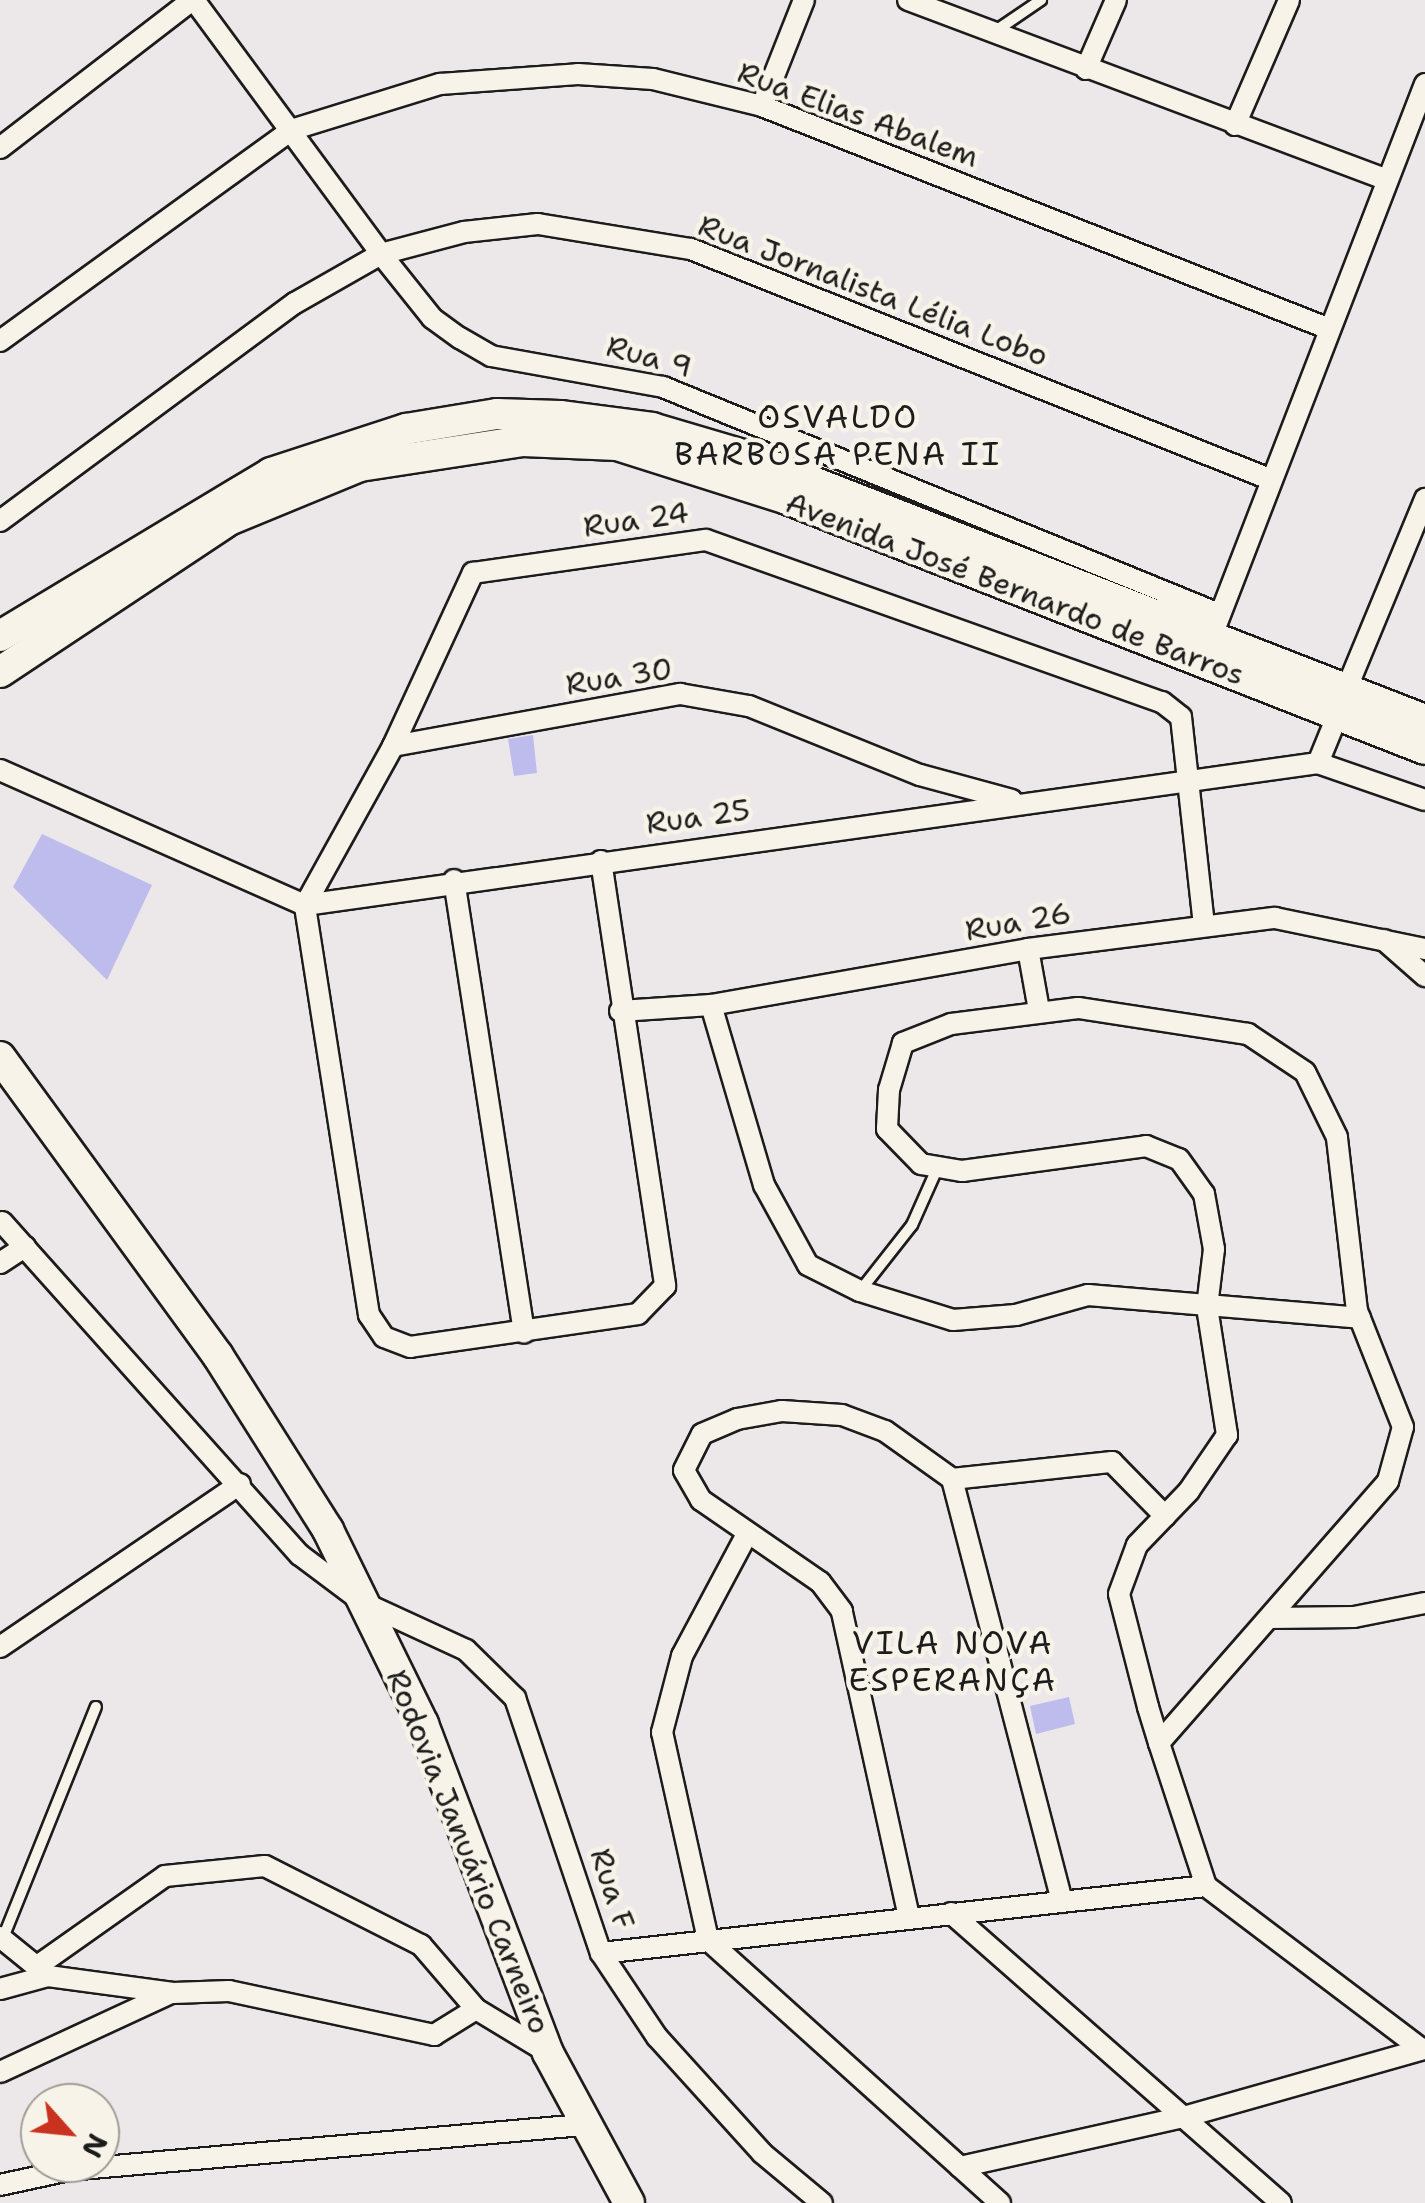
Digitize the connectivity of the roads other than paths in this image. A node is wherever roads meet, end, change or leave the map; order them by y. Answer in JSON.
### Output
{"nodes":[{"id":1,"x":193,"y":0,"type":"edge"},
{"id":2,"x":804,"y":0,"type":"edge"},
{"id":3,"x":908,"y":0,"type":"edge"},
{"id":4,"x":1041,"y":0,"type":"edge"},
{"id":5,"x":1116,"y":0,"type":"edge"},
{"id":6,"x":1289,"y":0,"type":"edge"},
{"id":7,"x":993,"y":33,"type":"junction"},
{"id":8,"x":1086,"y":69,"type":"junction"},
{"id":9,"x":1425,"y":84,"type":"edge"},
{"id":10,"x":762,"y":106,"type":"junction"},
{"id":11,"x":1235,"y":125,"type":"junction"},
{"id":12,"x":291,"y":130,"type":"junction"},
{"id":13,"x":0,"y":148,"type":"edge"},
{"id":14,"x":1386,"y":178,"type":"junction"},
{"id":15,"x":381,"y":254,"type":"junction"},
{"id":16,"x":1328,"y":328,"type":"junction"},
{"id":17,"x":0,"y":341,"type":"edge"},
{"id":18,"x":1272,"y":480,"type":"junction"},
{"id":19,"x":1425,"y":499,"type":"edge"},
{"id":20,"x":0,"y":522,"type":"edge"},
{"id":21,"x":1215,"y":626,"type":"junction"},
{"id":22,"x":0,"y":636,"type":"edge"},
{"id":23,"x":0,"y":672,"type":"edge"},
{"id":24,"x":1342,"y":702,"type":"junction"},
{"id":25,"x":1425,"y":720,"type":"edge"},
{"id":26,"x":393,"y":746,"type":"junction"},
{"id":27,"x":1425,"y":749,"type":"edge"},
{"id":28,"x":1318,"y":763,"type":"junction"},
{"id":29,"x":0,"y":770,"type":"edge"},
{"id":30,"x":1184,"y":778,"type":"junction"},
{"id":31,"x":1425,"y":800,"type":"edge"},
{"id":32,"x":1018,"y":802,"type":"junction"},
{"id":33,"x":602,"y":861,"type":"junction"},
{"id":34,"x":454,"y":880,"type":"junction"},
{"id":35,"x":304,"y":905,"type":"junction"},
{"id":36,"x":1204,"y":924,"type":"junction"},
{"id":37,"x":1379,"y":935,"type":"junction"},
{"id":38,"x":1028,"y":949,"type":"junction"},
{"id":39,"x":1425,"y":949,"type":"edge"},
{"id":40,"x":1425,"y":976,"type":"edge"},
{"id":41,"x":711,"y":1004,"type":"junction"},
{"id":42,"x":1039,"y":1010,"type":"junction"},
{"id":43,"x":620,"y":1011,"type":"junction"},
{"id":44,"x":0,"y":1057,"type":"edge"},
{"id":45,"x":936,"y":1172,"type":"junction"},
{"id":46,"x":2,"y":1222,"type":"edge"},
{"id":47,"x":25,"y":1247,"type":"junction"},
{"id":48,"x":0,"y":1263,"type":"edge"},
{"id":49,"x":860,"y":1291,"type":"junction"},
{"id":50,"x":1207,"y":1307,"type":"junction"},
{"id":51,"x":1360,"y":1318,"type":"junction"},
{"id":52,"x":524,"y":1333,"type":"junction"},
{"id":53,"x":952,"y":1480,"type":"junction"},
{"id":54,"x":240,"y":1484,"type":"junction"},
{"id":55,"x":1165,"y":1516,"type":"junction"},
{"id":56,"x":746,"y":1536,"type":"junction"},
{"id":57,"x":364,"y":1603,"type":"junction"},
{"id":58,"x":1425,"y":1603,"type":"edge"},
{"id":59,"x":1270,"y":1618,"type":"junction"},
{"id":60,"x":0,"y":1647,"type":"edge"},
{"id":61,"x":96,"y":1707,"type":"dead end"},
{"id":62,"x":1159,"y":1743,"type":"junction"},
{"id":63,"x":1206,"y":1886,"type":"junction"},
{"id":64,"x":1062,"y":1902,"type":"junction"},
{"id":65,"x":951,"y":1913,"type":"junction"},
{"id":66,"x":909,"y":1917,"type":"junction"},
{"id":67,"x":1,"y":1939,"type":"edge"},
{"id":68,"x":708,"y":1940,"type":"junction"},
{"id":69,"x":601,"y":1953,"type":"junction"},
{"id":70,"x":42,"y":1971,"type":"junction"},
{"id":71,"x":0,"y":1989,"type":"edge"},
{"id":72,"x":173,"y":1992,"type":"junction"},
{"id":73,"x":476,"y":2009,"type":"junction"},
{"id":74,"x":1422,"y":2049,"type":"edge"},
{"id":75,"x":548,"y":2053,"type":"junction"},
{"id":76,"x":0,"y":2072,"type":"edge"},
{"id":77,"x":1184,"y":2116,"type":"junction"},
{"id":78,"x":582,"y":2125,"type":"junction"},
{"id":79,"x":960,"y":2167,"type":"junction"},
{"id":80,"x":0,"y":2185,"type":"edge"},
{"id":81,"x":629,"y":2203,"type":"edge"},
{"id":82,"x":822,"y":2203,"type":"edge"},
{"id":83,"x":1000,"y":2203,"type":"edge"},
{"id":84,"x":1281,"y":2203,"type":"edge"}],
"edges":[{"from":1,"to":12,"type":"street","name":"Rua 9"},
{"from":1,"to":13,"type":"street"},
{"from":2,"to":10,"type":"street"},
{"from":3,"to":7,"type":"street"},
{"from":4,"to":7,"type":"lane"},
{"from":5,"to":8,"type":"street"},
{"from":6,"to":11,"type":"street"},
{"from":7,"to":8,"type":"street"},
{"from":8,"to":11,"type":"street"},
{"from":9,"to":14,"type":"street"},
{"from":10,"to":12,"type":"street","name":"Rua Elias Abalem"},
{"from":10,"to":16,"type":"street","name":"Rua Elias Abalem"},
{"from":11,"to":14,"type":"street"},
{"from":12,"to":15,"type":"street","name":"Rua 9"},
{"from":12,"to":17,"type":"street","name":"Rua Elias Abalem"},
{"from":14,"to":16,"type":"street"},
{"from":15,"to":18,"type":"street","name":"Rua Jornalista Lélia Lobo"},
{"from":15,"to":20,"type":"street","name":"Rua Jornalista Lélia Lobo"},
{"from":15,"to":21,"type":"street","name":"Rua 9"},
{"from":16,"to":18,"type":"street"},
{"from":18,"to":21,"type":"street"},
{"from":19,"to":24,"type":"street"},
{"from":21,"to":22,"type":"main road","name":"Avenida José Bernardo de Barros"},
{"from":21,"to":24,"type":"main road","name":"Avenida José Bernardo de Barros"},
{"from":23,"to":24,"type":"main road","name":"Avenida José Bernardo de Barros"},
{"from":24,"to":25,"type":"main road","name":"Avenida José Bernardo de Barros"},
{"from":24,"to":27,"type":"main road","name":"Avenida José Bernardo de Barros"},
{"from":24,"to":28,"type":"street"},
{"from":26,"to":30,"type":"street","name":"Rua 24"},
{"from":26,"to":32,"type":"street","name":"Rua 30"},
{"from":26,"to":35,"type":"street","name":"Rua 24"},
{"from":28,"to":30,"type":"street","name":"Rua 25"},
{"from":28,"to":31,"type":"street","name":"Rua 25"},
{"from":29,"to":35,"type":"street"},
{"from":30,"to":32,"type":"street","name":"Rua 25"},
{"from":30,"to":36,"type":"street","name":"Rua 24"},
{"from":32,"to":33,"type":"street","name":"Rua 25"},
{"from":33,"to":34,"type":"street","name":"Rua 25"},
{"from":33,"to":43,"type":"street"},
{"from":34,"to":35,"type":"street","name":"Rua 25"},
{"from":34,"to":52,"type":"street"},
{"from":35,"to":52,"type":"street"},
{"from":36,"to":37,"type":"street","name":"Rua 26"},
{"from":36,"to":38,"type":"street","name":"Rua 26"},
{"from":37,"to":39,"type":"street","name":"Rua 26"},
{"from":37,"to":40,"type":"street"},
{"from":38,"to":41,"type":"street","name":"Rua 26"},
{"from":38,"to":42,"type":"street"},
{"from":41,"to":43,"type":"street","name":"Rua 26"},
{"from":41,"to":49,"type":"street"},
{"from":42,"to":45,"type":"street"},
{"from":42,"to":51,"type":"street"},
{"from":43,"to":52,"type":"street"},
{"from":44,"to":57,"type":"main road","name":"Rodovia Januário Carneiro"},
{"from":45,"to":49,"type":"lane"},
{"from":45,"to":50,"type":"street"},
{"from":46,"to":47,"type":"street","name":"Rua F"},
{"from":47,"to":48,"type":"street"},
{"from":47,"to":54,"type":"street","name":"Rua F"},
{"from":49,"to":50,"type":"street"},
{"from":50,"to":51,"type":"street"},
{"from":50,"to":55,"type":"street"},
{"from":51,"to":59,"type":"street"},
{"from":53,"to":55,"type":"street"},
{"from":53,"to":56,"type":"street"},
{"from":53,"to":64,"type":"street"},
{"from":54,"to":57,"type":"street","name":"Rua F"},
{"from":54,"to":60,"type":"street"},
{"from":55,"to":62,"type":"street"},
{"from":56,"to":66,"type":"street"},
{"from":56,"to":68,"type":"street"},
{"from":57,"to":69,"type":"street","name":"Rua F"},
{"from":57,"to":75,"type":"main road","name":"Rodovia Januário Carneiro"},
{"from":58,"to":59,"type":"street"},
{"from":59,"to":62,"type":"street"},
{"from":61,"to":67,"type":"lane"},
{"from":62,"to":63,"type":"street"},
{"from":63,"to":64,"type":"street"},
{"from":63,"to":74,"type":"street"},
{"from":64,"to":65,"type":"street"},
{"from":65,"to":66,"type":"street"},
{"from":65,"to":77,"type":"street"},
{"from":66,"to":68,"type":"street"},
{"from":67,"to":70,"type":"street"},
{"from":68,"to":69,"type":"street"},
{"from":68,"to":79,"type":"street"},
{"from":69,"to":82,"type":"street","name":"Rua F"},
{"from":70,"to":71,"type":"street"},
{"from":70,"to":72,"type":"street"},
{"from":70,"to":73,"type":"street"},
{"from":72,"to":73,"type":"street"},
{"from":72,"to":76,"type":"street"},
{"from":73,"to":75,"type":"street"},
{"from":74,"to":77,"type":"street"},
{"from":75,"to":78,"type":"main road","name":"Rodovia Januário Carneiro"},
{"from":77,"to":79,"type":"street"},
{"from":77,"to":84,"type":"street"},
{"from":78,"to":80,"type":"street"},
{"from":78,"to":81,"type":"main road","name":"Rodovia Januário Carneiro"},
{"from":79,"to":83,"type":"street"}]}
